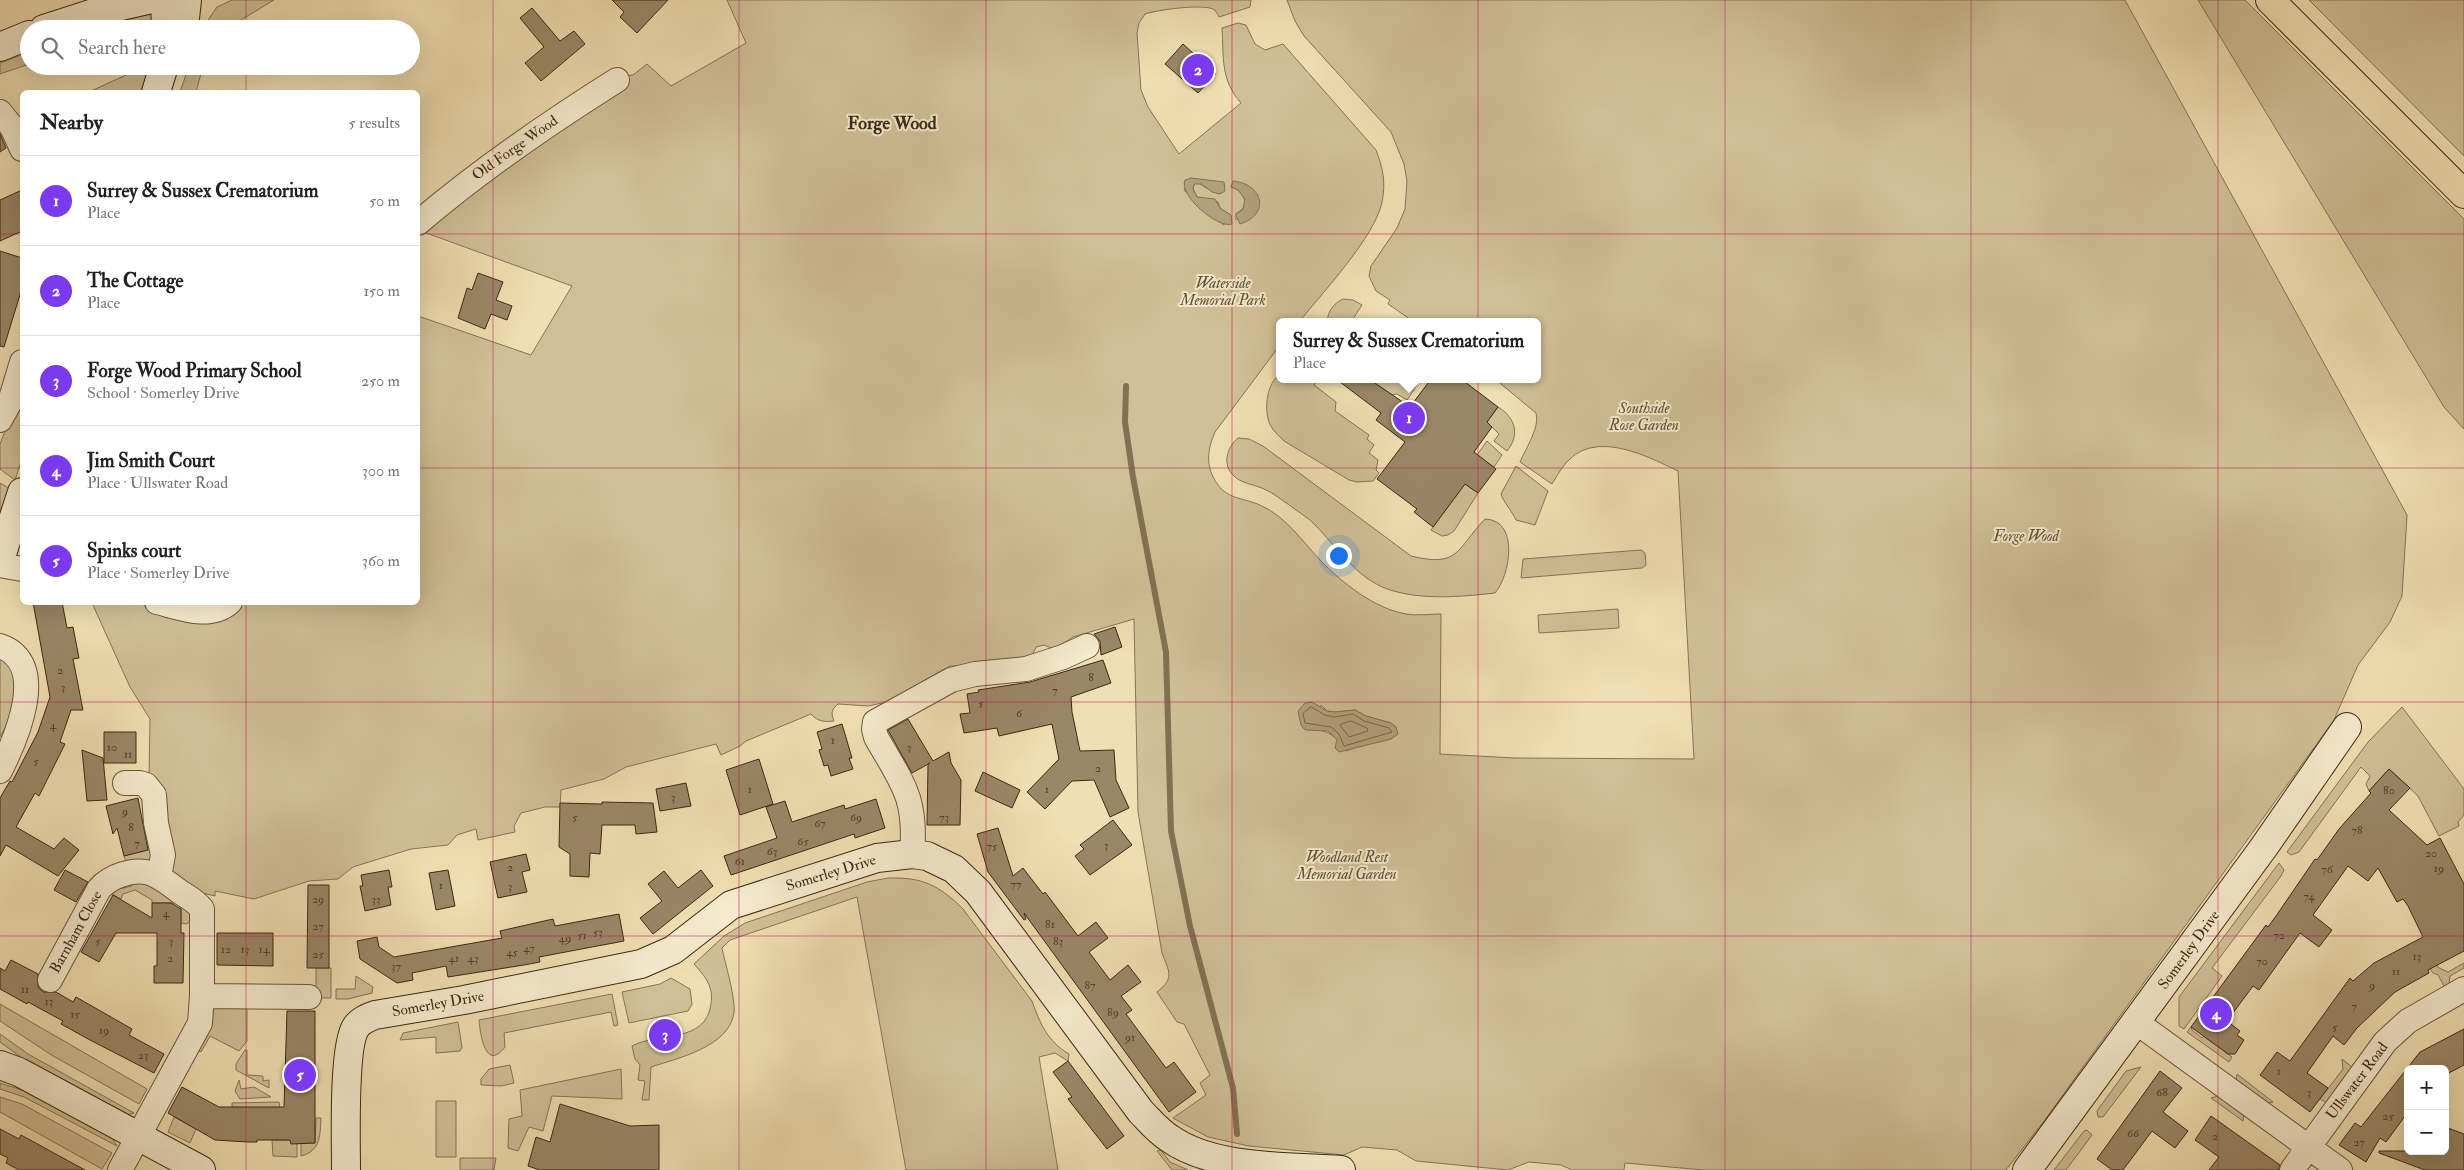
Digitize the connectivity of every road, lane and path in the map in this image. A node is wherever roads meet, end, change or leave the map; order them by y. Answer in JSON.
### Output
{"nodes":[{"id":1,"x":96,"y":0,"type":"edge"},
{"id":2,"x":147,"y":0,"type":"edge"},
{"id":3,"x":165,"y":0,"type":"edge"},
{"id":4,"x":187,"y":0,"type":"edge"},
{"id":5,"x":2270,"y":0,"type":"edge"},
{"id":6,"x":61,"y":20,"type":"edge"},
{"id":7,"x":70,"y":20,"type":"edge"},
{"id":8,"x":166,"y":20,"type":"edge"},
{"id":9,"x":185,"y":20,"type":"edge"},
{"id":10,"x":20,"y":39,"type":"edge"},
{"id":11,"x":0,"y":47,"type":"edge"},
{"id":12,"x":617,"y":80,"type":"dead end"},
{"id":13,"x":0,"y":112,"type":"edge"},
{"id":14,"x":20,"y":145,"type":"edge"},
{"id":15,"x":2464,"y":194,"type":"edge"},
{"id":16,"x":420,"y":221,"type":"edge"},
{"id":17,"x":20,"y":369,"type":"edge"},
{"id":18,"x":0,"y":420,"type":"edge"},
{"id":19,"x":20,"y":498,"type":"edge"},
{"id":20,"x":0,"y":560,"type":"edge"},
{"id":21,"x":0,"y":565,"type":"edge"},
{"id":22,"x":20,"y":569,"type":"edge"},
{"id":23,"x":172,"y":605,"type":"edge"},
{"id":24,"x":226,"y":605,"type":"edge"},
{"id":25,"x":0,"y":646,"type":"edge"},
{"id":26,"x":1087,"y":646,"type":"dead end"},
{"id":27,"x":2347,"y":727,"type":"dead end"},
{"id":28,"x":0,"y":771,"type":"edge"},
{"id":29,"x":125,"y":783,"type":"dead end"},
{"id":30,"x":912,"y":854,"type":"junction"},
{"id":31,"x":159,"y":877,"type":"junction"},
{"id":32,"x":50,"y":980,"type":"dead end"},
{"id":33,"x":2464,"y":989,"type":"edge"},
{"id":34,"x":202,"y":996,"type":"junction"},
{"id":35,"x":309,"y":997,"type":"dead end"},
{"id":36,"x":2136,"y":1022,"type":"junction"},
{"id":37,"x":0,"y":1050,"type":"edge"},
{"id":38,"x":10,"y":1068,"type":"edge"},
{"id":39,"x":138,"y":1138,"type":"junction"},
{"id":40,"x":2308,"y":1147,"type":"junction"},
{"id":41,"x":120,"y":1170,"type":"edge"},
{"id":42,"x":201,"y":1170,"type":"edge"},
{"id":43,"x":346,"y":1170,"type":"edge"},
{"id":44,"x":1341,"y":1170,"type":"edge"},
{"id":45,"x":2027,"y":1170,"type":"edge"},
{"id":46,"x":2292,"y":1170,"type":"edge"},
{"id":47,"x":2340,"y":1170,"type":"edge"}],
"edges":[{"from":1,"to":6,"type":"street"},
{"from":2,"to":7,"type":"street"},
{"from":3,"to":8,"type":"street"},
{"from":4,"to":9,"type":"street"},
{"from":5,"to":15,"type":"main road"},
{"from":10,"to":11,"type":"street"},
{"from":12,"to":16,"type":"street","name":"Old Forge Wood"},
{"from":13,"to":14,"type":"street"},
{"from":17,"to":18,"type":"street"},
{"from":19,"to":20,"type":"street"},
{"from":21,"to":22,"type":"street"},
{"from":23,"to":24,"type":"street"},
{"from":25,"to":28,"type":"street"},
{"from":26,"to":30,"type":"street"},
{"from":27,"to":36,"type":"street","name":"Somerley Drive"},
{"from":29,"to":31,"type":"street"},
{"from":30,"to":43,"type":"street","name":"Somerley Drive"},
{"from":30,"to":44,"type":"street","name":"Somerley Drive"},
{"from":31,"to":32,"type":"street","name":"Barnham Close"},
{"from":31,"to":34,"type":"street","name":"Barnham Close"},
{"from":33,"to":40,"type":"street","name":"Ullswater Road"},
{"from":34,"to":35,"type":"street"},
{"from":34,"to":39,"type":"street","name":"Barnham Close"},
{"from":36,"to":40,"type":"street"},
{"from":36,"to":45,"type":"street","name":"Somerley Drive"},
{"from":37,"to":38,"type":"street"},
{"from":38,"to":39,"type":"street"},
{"from":39,"to":41,"type":"street","name":"Barnham Close"},
{"from":39,"to":42,"type":"street"},
{"from":40,"to":46,"type":"street","name":"Ullswater Road"},
{"from":40,"to":47,"type":"street"}]}
